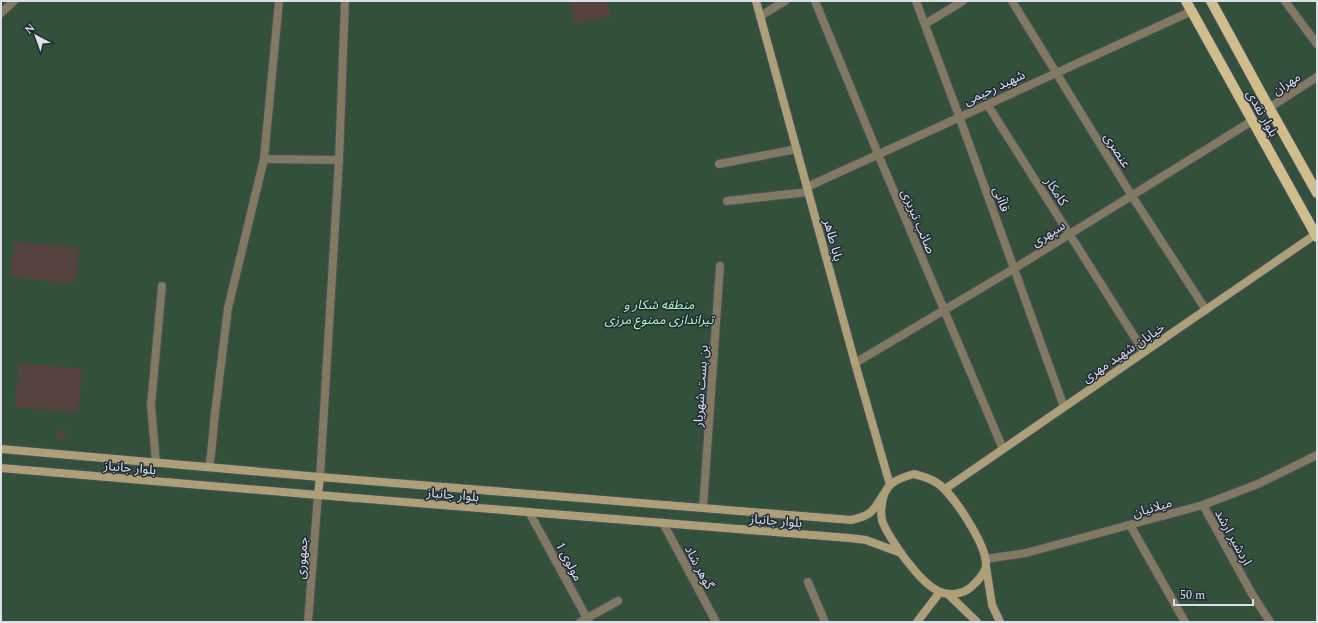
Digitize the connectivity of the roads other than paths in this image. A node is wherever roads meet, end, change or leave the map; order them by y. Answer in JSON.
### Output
{"nodes":[{"id":1,"x":14,"y":1,"type":"edge"},
{"id":2,"x":279,"y":1,"type":"edge"},
{"id":3,"x":345,"y":1,"type":"edge"},
{"id":4,"x":756,"y":1,"type":"edge"},
{"id":5,"x":785,"y":1,"type":"edge"},
{"id":6,"x":815,"y":1,"type":"edge"},
{"id":7,"x":916,"y":1,"type":"edge"},
{"id":8,"x":963,"y":1,"type":"edge"},
{"id":9,"x":1012,"y":1,"type":"edge"},
{"id":10,"x":1186,"y":1,"type":"edge"},
{"id":11,"x":1211,"y":1,"type":"edge"},
{"id":12,"x":1285,"y":1,"type":"edge"},
{"id":13,"x":1192,"y":10,"type":"junction"},
{"id":14,"x":1,"y":13,"type":"edge"},
{"id":15,"x":760,"y":16,"type":"junction"},
{"id":16,"x":924,"y":24,"type":"junction"},
{"id":17,"x":1317,"y":44,"type":"edge"},
{"id":18,"x":1056,"y":72,"type":"junction"},
{"id":19,"x":1317,"y":77,"type":"edge"},
{"id":20,"x":987,"y":104,"type":"junction"},
{"id":21,"x":1269,"y":108,"type":"junction"},
{"id":22,"x":959,"y":116,"type":"junction"},
{"id":23,"x":1252,"y":121,"type":"junction"},
{"id":24,"x":797,"y":149,"type":"junction"},
{"id":25,"x":878,"y":154,"type":"junction"},
{"id":26,"x":264,"y":159,"type":"junction"},
{"id":27,"x":339,"y":160,"type":"junction"},
{"id":28,"x":719,"y":164,"type":"dead end"},
{"id":29,"x":808,"y":190,"type":"junction"},
{"id":30,"x":1317,"y":193,"type":"edge"},
{"id":31,"x":1132,"y":196,"type":"junction"},
{"id":32,"x":727,"y":200,"type":"dead end"},
{"id":33,"x":1070,"y":234,"type":"junction"},
{"id":34,"x":1316,"y":235,"type":"edge"},
{"id":35,"x":720,"y":266,"type":"dead end"},
{"id":36,"x":1015,"y":268,"type":"junction"},
{"id":37,"x":162,"y":286,"type":"dead end"},
{"id":38,"x":944,"y":310,"type":"junction"},
{"id":39,"x":1206,"y":310,"type":"junction"},
{"id":40,"x":1144,"y":352,"type":"junction"},
{"id":41,"x":855,"y":363,"type":"junction"},
{"id":42,"x":1064,"y":407,"type":"junction"},
{"id":43,"x":1,"y":449,"type":"edge"},
{"id":44,"x":1003,"y":449,"type":"junction"},
{"id":45,"x":1317,"y":455,"type":"edge"},
{"id":46,"x":156,"y":463,"type":"junction"},
{"id":47,"x":209,"y":467,"type":"junction"},
{"id":48,"x":1,"y":468,"type":"edge"},
{"id":49,"x":320,"y":477,"type":"junction"},
{"id":50,"x":890,"y":485,"type":"junction"},
{"id":51,"x":945,"y":489,"type":"junction"},
{"id":52,"x":318,"y":495,"type":"junction"},
{"id":53,"x":883,"y":495,"type":"junction"},
{"id":54,"x":1203,"y":504,"type":"junction"},
{"id":55,"x":703,"y":508,"type":"junction"},
{"id":56,"x":529,"y":512,"type":"junction"},
{"id":57,"x":663,"y":523,"type":"junction"},
{"id":58,"x":1130,"y":525,"type":"junction"},
{"id":59,"x":901,"y":553,"type":"junction"},
{"id":60,"x":986,"y":562,"type":"junction"},
{"id":61,"x":808,"y":582,"type":"dead end"},
{"id":62,"x":940,"y":592,"type":"junction"},
{"id":63,"x":950,"y":595,"type":"junction"},
{"id":64,"x":618,"y":600,"type":"dead end"},
{"id":65,"x":585,"y":621,"type":"edge"},
{"id":66,"x":308,"y":622,"type":"edge"},
{"id":67,"x":716,"y":622,"type":"edge"},
{"id":68,"x":825,"y":622,"type":"edge"},
{"id":69,"x":917,"y":622,"type":"edge"},
{"id":70,"x":977,"y":622,"type":"edge"},
{"id":71,"x":1000,"y":622,"type":"edge"},
{"id":72,"x":1185,"y":622,"type":"edge"},
{"id":73,"x":1270,"y":622,"type":"edge"}],
"edges":[{"from":1,"to":14,"type":"street"},
{"from":2,"to":26,"type":"street"},
{"from":3,"to":27,"type":"street"},
{"from":4,"to":15,"type":"main road","name":"بابا طاهر"},
{"from":5,"to":15,"type":"street"},
{"from":6,"to":25,"type":"street","name":"صائب تبریزی"},
{"from":7,"to":16,"type":"street","name":"قاآنی"},
{"from":8,"to":16,"type":"street"},
{"from":9,"to":18,"type":"street","name":"عنصری"},
{"from":10,"to":13,"type":"main road","name":"بلوار نقدی"},
{"from":11,"to":21,"type":"main road","name":"بلوار نقدی"},
{"from":12,"to":17,"type":"street"},
{"from":13,"to":18,"type":"street","name":"شهید رحیمی"},
{"from":13,"to":23,"type":"main road","name":"بلوار نقدی"},
{"from":15,"to":24,"type":"main road","name":"بابا طاهر"},
{"from":16,"to":22,"type":"street","name":"قاآنی"},
{"from":18,"to":20,"type":"street","name":"شهید رحیمی"},
{"from":18,"to":31,"type":"street","name":"عنصری"},
{"from":19,"to":21,"type":"street","name":"مهران"},
{"from":20,"to":22,"type":"street","name":"شهید رحیمی"},
{"from":20,"to":33,"type":"street","name":"کامکار"},
{"from":21,"to":30,"type":"main road","name":"بلوار نقدی"},
{"from":22,"to":25,"type":"street","name":"شهید رحیمی"},
{"from":22,"to":36,"type":"street","name":"قاآنی"},
{"from":23,"to":31,"type":"street","name":"سپهری"},
{"from":23,"to":34,"type":"main road","name":"بلوار نقدی"},
{"from":24,"to":28,"type":"street"},
{"from":24,"to":29,"type":"main road","name":"بابا طاهر"},
{"from":25,"to":29,"type":"street","name":"شهید رحیمی"},
{"from":25,"to":38,"type":"street","name":"صائب تبریزی"},
{"from":26,"to":27,"type":"street"},
{"from":26,"to":47,"type":"street"},
{"from":27,"to":49,"type":"street"},
{"from":29,"to":32,"type":"street","name":"شهید رحیمی"},
{"from":29,"to":41,"type":"main road","name":"بابا طاهر"},
{"from":31,"to":33,"type":"street","name":"سپهری"},
{"from":31,"to":39,"type":"street","name":"عنصری"},
{"from":33,"to":36,"type":"street","name":"سپهری"},
{"from":33,"to":40,"type":"street","name":"کامکار"},
{"from":34,"to":39,"type":"main road","name":"خیابان شهید مهری"},
{"from":35,"to":55,"type":"street","name":"بن بست شهریار"},
{"from":36,"to":38,"type":"street","name":"سپهری"},
{"from":36,"to":42,"type":"street","name":"قاآنی"},
{"from":37,"to":46,"type":"street"},
{"from":38,"to":41,"type":"street","name":"سپهری"},
{"from":38,"to":44,"type":"street","name":"صائب تبریزی"},
{"from":39,"to":40,"type":"main road","name":"خیابان شهید مهری"},
{"from":40,"to":42,"type":"main road","name":"خیابان شهید مهری"},
{"from":41,"to":50,"type":"main road","name":"بابا طاهر"},
{"from":42,"to":44,"type":"main road","name":"خیابان شهید مهری"},
{"from":43,"to":46,"type":"main road","name":"بلوار جانباز"},
{"from":44,"to":51,"type":"main road","name":"خیابان شهید مهری"},
{"from":45,"to":54,"type":"street","name":"میلانیان"},
{"from":46,"to":47,"type":"main road","name":"بلوار جانباز"},
{"from":47,"to":49,"type":"main road","name":"بلوار جانباز"},
{"from":48,"to":52,"type":"main road","name":"بلوار جانباز"},
{"from":49,"to":52,"type":"main road"},
{"from":49,"to":55,"type":"main road","name":"بلوار جانباز"},
{"from":50,"to":51,"type":"main road"},
{"from":50,"to":53,"type":"main road"},
{"from":51,"to":60,"type":"main road"},
{"from":52,"to":56,"type":"main road","name":"بلوار جانباز"},
{"from":52,"to":66,"type":"street","name":"جمهوری"},
{"from":53,"to":55,"type":"main road","name":"بلوار جانباز"},
{"from":53,"to":59,"type":"main road"},
{"from":54,"to":58,"type":"street","name":"میلانیان"},
{"from":54,"to":73,"type":"street","name":"اردشیر ارشد"},
{"from":56,"to":57,"type":"main road","name":"بلوار جانباز"},
{"from":56,"to":65,"type":"street","name":"مولوی 1"},
{"from":57,"to":59,"type":"main road","name":"بلوار جانباز"},
{"from":57,"to":67,"type":"street","name":"گوهر شاد"},
{"from":58,"to":60,"type":"street","name":"میلانیان"},
{"from":58,"to":72,"type":"street"},
{"from":59,"to":62,"type":"main road"},
{"from":60,"to":63,"type":"main road"},
{"from":60,"to":71,"type":"main road"},
{"from":61,"to":68,"type":"street"},
{"from":62,"to":63,"type":"main road"},
{"from":62,"to":69,"type":"main road"},
{"from":63,"to":70,"type":"main road"},
{"from":64,"to":65,"type":"street"}]}
